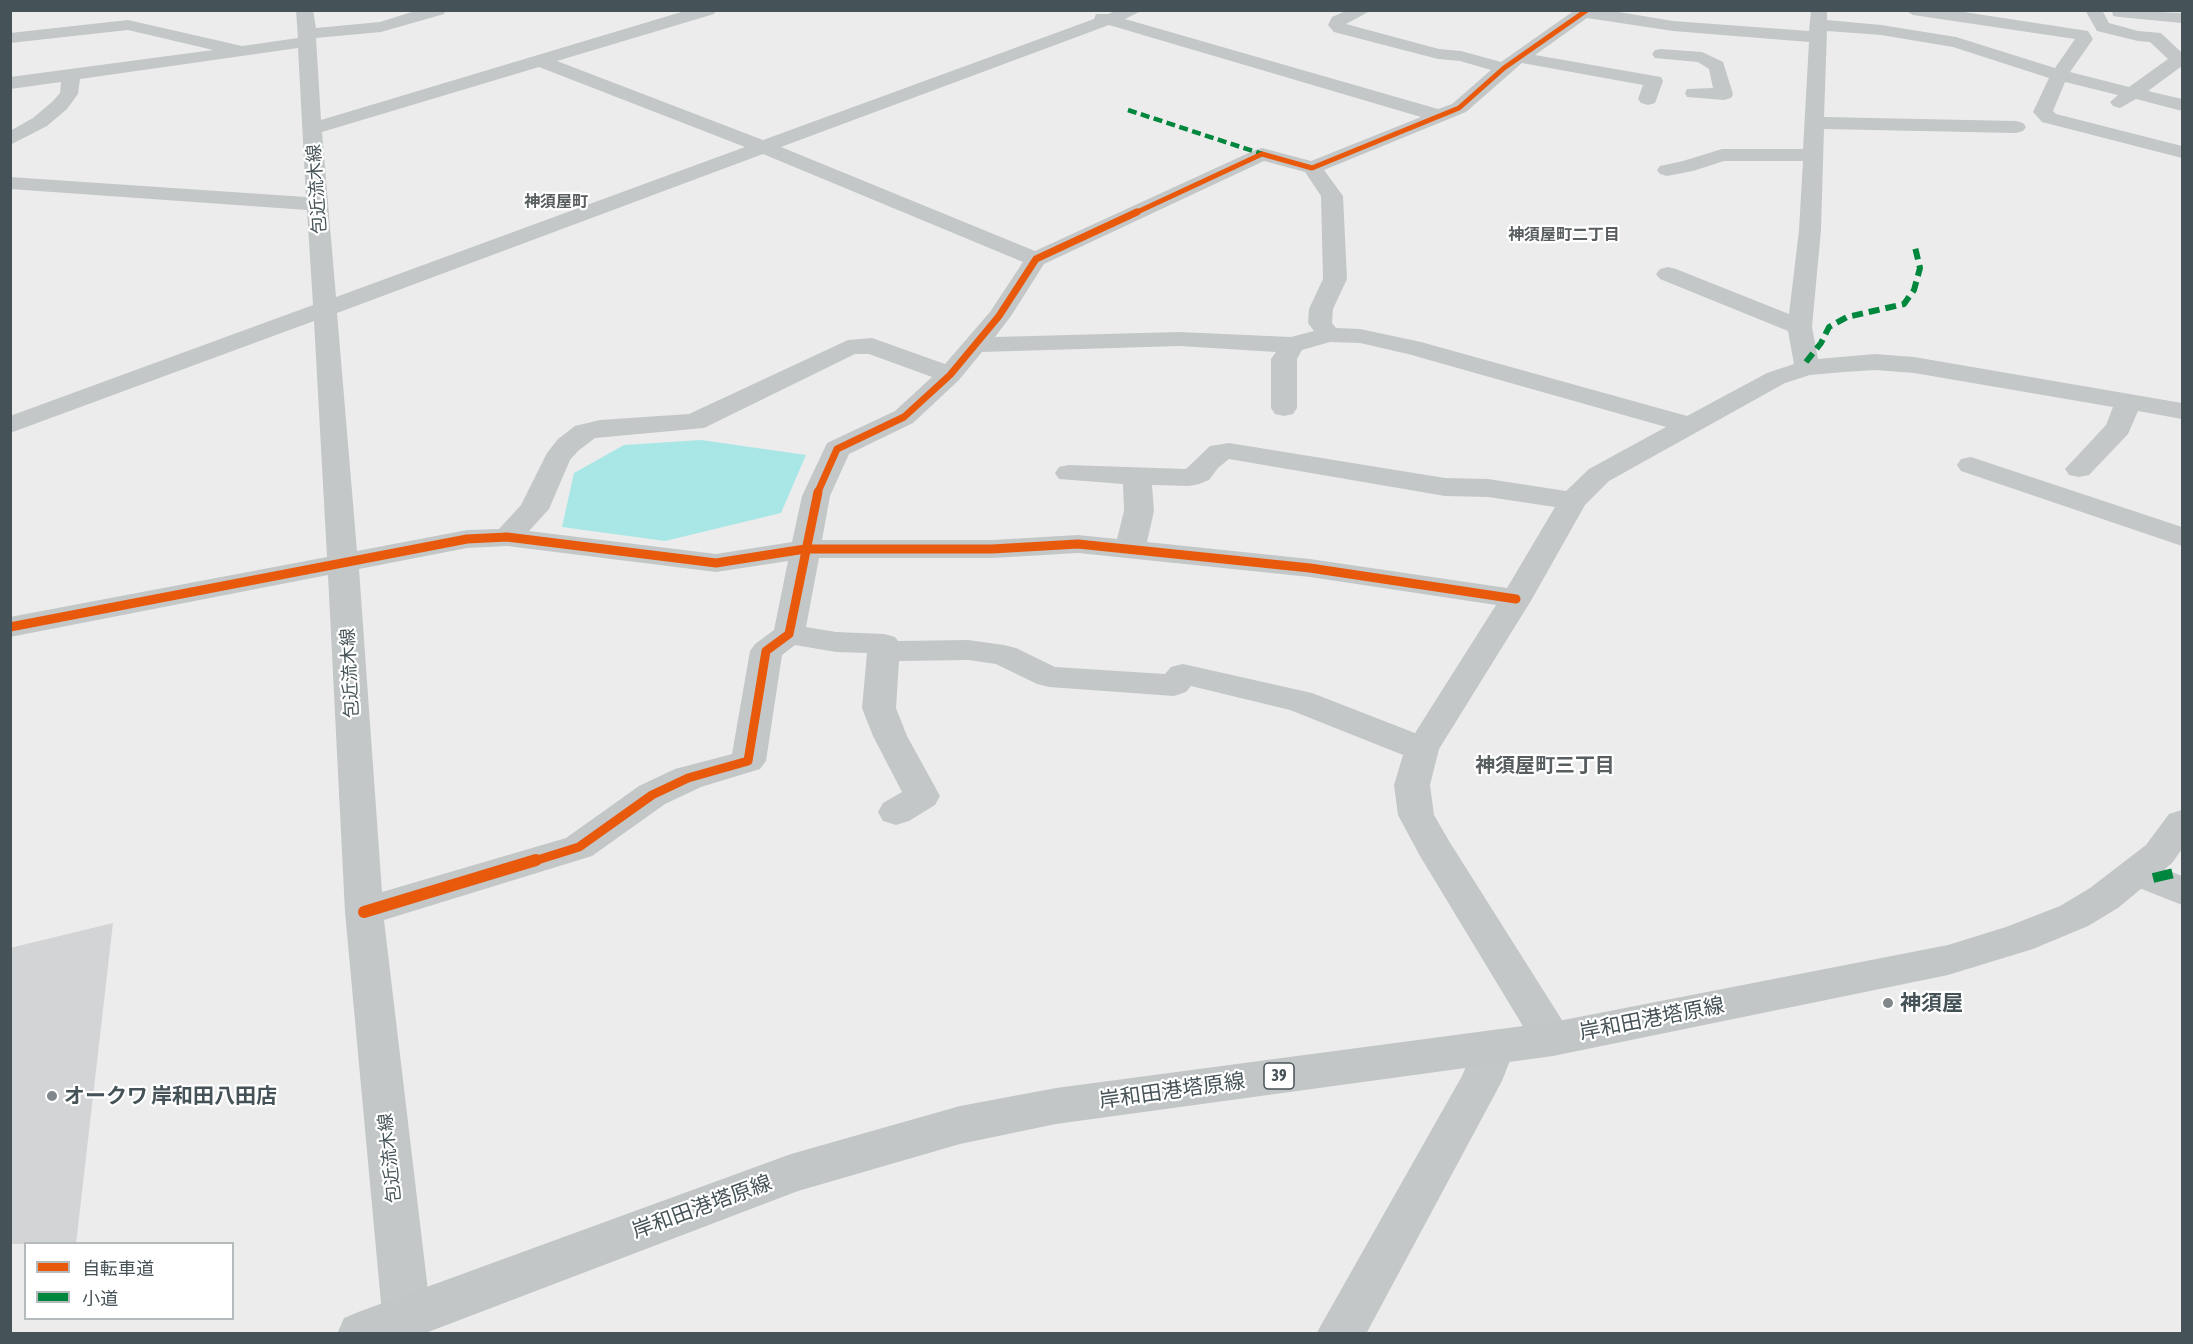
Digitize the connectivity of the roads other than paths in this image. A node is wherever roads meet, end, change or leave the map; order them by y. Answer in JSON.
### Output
{"nodes":[{"id":1,"x":438,"y":10,"type":"edge"},
{"id":2,"x":708,"y":10,"type":"edge"},
{"id":3,"x":1077,"y":10,"type":"edge"},
{"id":4,"x":1135,"y":10,"type":"edge"},
{"id":5,"x":1364,"y":10,"type":"edge"},
{"id":6,"x":1854,"y":10,"type":"edge"},
{"id":7,"x":1913,"y":10,"type":"edge"},
{"id":8,"x":2092,"y":10,"type":"edge"},
{"id":9,"x":2106,"y":10,"type":"edge"},
{"id":10,"x":2173,"y":15,"type":"edge"},
{"id":11,"x":1586,"y":18,"type":"edge"},
{"id":12,"x":1109,"y":20,"type":"junction"},
{"id":13,"x":1823,"y":25,"type":"edge"},
{"id":14,"x":1673,"y":26,"type":"junction"},
{"id":15,"x":306,"y":29,"type":"edge"},
{"id":16,"x":10,"y":38,"type":"edge"},
{"id":17,"x":181,"y":38,"type":"junction"},
{"id":18,"x":1545,"y":41,"type":"junction"},
{"id":19,"x":135,"y":44,"type":"dead end"},
{"id":20,"x":1568,"y":45,"type":"dead end"},
{"id":21,"x":1661,"y":49,"type":"junction"},
{"id":22,"x":242,"y":51,"type":"junction"},
{"id":23,"x":1522,"y":57,"type":"junction"},
{"id":24,"x":541,"y":61,"type":"junction"},
{"id":25,"x":1504,"y":68,"type":"junction"},
{"id":26,"x":2162,"y":72,"type":"junction"},
{"id":27,"x":2059,"y":75,"type":"junction"},
{"id":28,"x":2182,"y":77,"type":"edge"},
{"id":29,"x":1635,"y":78,"type":"junction"},
{"id":30,"x":10,"y":83,"type":"edge"},
{"id":31,"x":70,"y":84,"type":"junction"},
{"id":32,"x":1694,"y":93,"type":"dead end"},
{"id":33,"x":2132,"y":93,"type":"junction"},
{"id":34,"x":1648,"y":99,"type":"dead end"},
{"id":35,"x":10,"y":100,"type":"edge"},
{"id":36,"x":2182,"y":105,"type":"edge"},
{"id":37,"x":1440,"y":116,"type":"junction"},
{"id":38,"x":1814,"y":123,"type":"junction"},
{"id":39,"x":2016,"y":127,"type":"dead end"},
{"id":40,"x":2084,"y":127,"type":"junction"},
{"id":41,"x":312,"y":129,"type":"junction"},
{"id":42,"x":10,"y":139,"type":"edge"},
{"id":43,"x":763,"y":147,"type":"junction"},
{"id":44,"x":2180,"y":149,"type":"edge"},
{"id":45,"x":1812,"y":155,"type":"junction"},
{"id":46,"x":1312,"y":168,"type":"junction"},
{"id":47,"x":1667,"y":170,"type":"dead end"},
{"id":48,"x":10,"y":183,"type":"edge"},
{"id":49,"x":318,"y":204,"type":"junction"},
{"id":50,"x":1036,"y":259,"type":"junction"},
{"id":51,"x":1668,"y":274,"type":"dead end"},
{"id":52,"x":324,"y":310,"type":"junction"},
{"id":53,"x":1800,"y":327,"type":"junction"},
{"id":54,"x":1329,"y":335,"type":"junction"},
{"id":55,"x":976,"y":345,"type":"junction"},
{"id":56,"x":1292,"y":345,"type":"junction"},
{"id":57,"x":1807,"y":368,"type":"junction"},
{"id":58,"x":950,"y":375,"type":"junction"},
{"id":59,"x":2128,"y":402,"type":"junction"},
{"id":60,"x":1284,"y":408,"type":"dead end"},
{"id":61,"x":2182,"y":411,"type":"edge"},
{"id":62,"x":10,"y":425,"type":"edge"},
{"id":63,"x":1689,"y":425,"type":"junction"},
{"id":64,"x":1971,"y":465,"type":"dead end"},
{"id":65,"x":2079,"y":469,"type":"dead end"},
{"id":66,"x":1069,"y":473,"type":"dead end"},
{"id":67,"x":1137,"y":476,"type":"junction"},
{"id":68,"x":1573,"y":501,"type":"junction"},
{"id":69,"x":507,"y":537,"type":"junction"},
{"id":70,"x":2182,"y":537,"type":"edge"},
{"id":71,"x":805,"y":549,"type":"junction"},
{"id":72,"x":1130,"y":549,"type":"junction"},
{"id":73,"x":343,"y":563,"type":"junction"},
{"id":74,"x":1516,"y":599,"type":"junction"},
{"id":75,"x":10,"y":627,"type":"edge"},
{"id":76,"x":789,"y":634,"type":"junction"},
{"id":77,"x":884,"y":651,"type":"junction"},
{"id":78,"x":1422,"y":749,"type":"junction"},
{"id":79,"x":896,"y":812,"type":"dead end"},
{"id":80,"x":2182,"y":824,"type":"edge"},
{"id":81,"x":2137,"y":872,"type":"junction"},
{"id":82,"x":2182,"y":891,"type":"edge"},
{"id":83,"x":364,"y":912,"type":"junction"},
{"id":84,"x":1553,"y":1039,"type":"junction"},
{"id":85,"x":1494,"y":1048,"type":"junction"},
{"id":86,"x":402,"y":1325,"type":"edge"},
{"id":87,"x":362,"y":1334,"type":"edge"},
{"id":88,"x":1340,"y":1334,"type":"edge"}],
"edges":[{"from":1,"to":15,"type":"street"},
{"from":2,"to":24,"type":"street"},
{"from":3,"to":12,"type":"street"},
{"from":4,"to":12,"type":"street"},
{"from":5,"to":25,"type":"street"},
{"from":6,"to":13,"type":"street"},
{"from":7,"to":27,"type":"street"},
{"from":8,"to":26,"type":"street"},
{"from":9,"to":10,"type":"street"},
{"from":11,"to":14,"type":"street"},
{"from":11,"to":18,"type":"street"},
{"from":12,"to":37,"type":"street"},
{"from":12,"to":43,"type":"street"},
{"from":13,"to":14,"type":"street"},
{"from":13,"to":27,"type":"street"},
{"from":13,"to":38,"type":"street"},
{"from":14,"to":21,"type":"street"},
{"from":15,"to":22,"type":"street"},
{"from":15,"to":41,"type":"street","name":"包近流木線"},
{"from":16,"to":17,"type":"street"},
{"from":17,"to":19,"type":"street"},
{"from":17,"to":22,"type":"street"},
{"from":18,"to":20,"type":"street"},
{"from":18,"to":23,"type":"street"},
{"from":21,"to":29,"type":"street"},
{"from":21,"to":32,"type":"street"},
{"from":22,"to":31,"type":"street"},
{"from":23,"to":25,"type":"street"},
{"from":23,"to":29,"type":"street"},
{"from":24,"to":41,"type":"street"},
{"from":24,"to":43,"type":"street"},
{"from":25,"to":37,"type":"street"},
{"from":26,"to":28,"type":"street"},
{"from":26,"to":33,"type":"street"},
{"from":27,"to":33,"type":"street"},
{"from":27,"to":40,"type":"street"},
{"from":29,"to":34,"type":"street"},
{"from":30,"to":31,"type":"street"},
{"from":31,"to":35,"type":"street"},
{"from":31,"to":42,"type":"street"},
{"from":33,"to":36,"type":"street"},
{"from":33,"to":40,"type":"street"},
{"from":37,"to":46,"type":"street"},
{"from":38,"to":39,"type":"street"},
{"from":38,"to":45,"type":"street"},
{"from":40,"to":44,"type":"street"},
{"from":41,"to":49,"type":"street","name":"包近流木線"},
{"from":43,"to":50,"type":"street"},
{"from":43,"to":52,"type":"street"},
{"from":45,"to":47,"type":"street"},
{"from":45,"to":53,"type":"street"},
{"from":46,"to":50,"type":"street"},
{"from":46,"to":54,"type":"street"},
{"from":48,"to":49,"type":"street"},
{"from":49,"to":52,"type":"street","name":"包近流木線"},
{"from":50,"to":55,"type":"street"},
{"from":51,"to":53,"type":"street"},
{"from":52,"to":62,"type":"street"},
{"from":52,"to":73,"type":"street","name":"包近流木線"},
{"from":53,"to":57,"type":"street"},
{"from":54,"to":56,"type":"street"},
{"from":54,"to":63,"type":"street"},
{"from":55,"to":56,"type":"street"},
{"from":55,"to":58,"type":"street"},
{"from":56,"to":60,"type":"street"},
{"from":57,"to":59,"type":"street"},
{"from":57,"to":63,"type":"street"},
{"from":58,"to":69,"type":"street"},
{"from":58,"to":71,"type":"street"},
{"from":59,"to":61,"type":"street"},
{"from":59,"to":65,"type":"street"},
{"from":63,"to":68,"type":"street"},
{"from":64,"to":70,"type":"street"},
{"from":66,"to":67,"type":"street"},
{"from":67,"to":68,"type":"street"},
{"from":67,"to":72,"type":"street"},
{"from":68,"to":74,"type":"street"},
{"from":69,"to":71,"type":"street"},
{"from":69,"to":73,"type":"street"},
{"from":71,"to":72,"type":"street"},
{"from":71,"to":76,"type":"street"},
{"from":72,"to":74,"type":"street"},
{"from":73,"to":75,"type":"street"},
{"from":73,"to":83,"type":"street","name":"包近流木線"},
{"from":74,"to":78,"type":"street"},
{"from":76,"to":77,"type":"street"},
{"from":76,"to":83,"type":"street"},
{"from":77,"to":78,"type":"street"},
{"from":77,"to":79,"type":"street"},
{"from":78,"to":84,"type":"street"},
{"from":80,"to":81,"type":"main road","name":"岸和田港塔原線","number":"39"},
{"from":81,"to":82,"type":"street"},
{"from":81,"to":84,"type":"main road","name":"岸和田港塔原線","number":"39"},
{"from":83,"to":86,"type":"street","name":"包近流木線"},
{"from":84,"to":85,"type":"main road","name":"岸和田港塔原線","number":"39"},
{"from":85,"to":86,"type":"main road","name":"岸和田港塔原線","number":"39"},
{"from":85,"to":88,"type":"street"},
{"from":86,"to":87,"type":"main road","name":"岸和田港塔原線","number":"39"}]}
